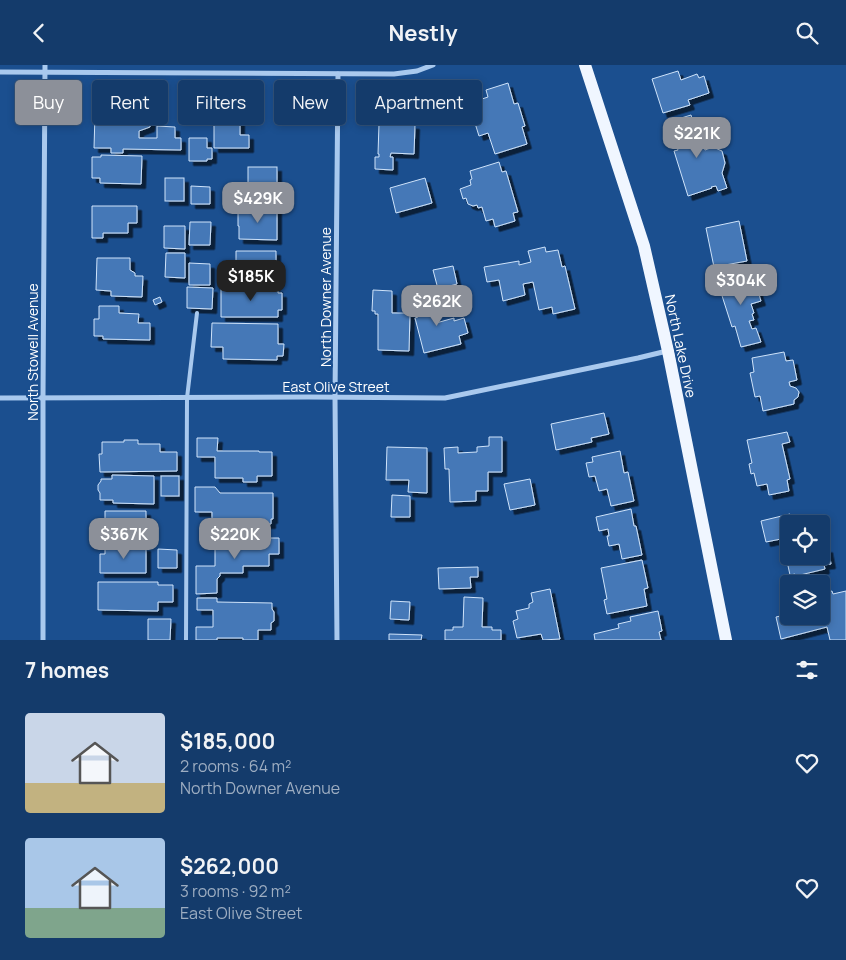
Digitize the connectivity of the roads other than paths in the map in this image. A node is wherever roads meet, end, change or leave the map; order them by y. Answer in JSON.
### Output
{"nodes":[{"id":1,"x":45,"y":65,"type":"edge"},
{"id":2,"x":433,"y":65,"type":"edge"},
{"id":3,"x":585,"y":65,"type":"edge"},
{"id":4,"x":0,"y":72,"type":"edge"},
{"id":5,"x":45,"y":72,"type":"junction"},
{"id":6,"x":338,"y":74,"type":"junction"},
{"id":7,"x":196,"y":313,"type":"dead end"},
{"id":8,"x":668,"y":351,"type":"junction"},
{"id":9,"x":187,"y":397,"type":"junction"},
{"id":10,"x":335,"y":397,"type":"junction"},
{"id":11,"x":0,"y":398,"type":"edge"},
{"id":12,"x":43,"y":398,"type":"junction"},
{"id":13,"x":43,"y":640,"type":"edge"},
{"id":14,"x":186,"y":640,"type":"edge"},
{"id":15,"x":337,"y":640,"type":"edge"},
{"id":16,"x":726,"y":640,"type":"edge"}],
"edges":[{"from":1,"to":5,"type":"street","name":"North Stowell Avenue"},
{"from":2,"to":6,"type":"street"},
{"from":3,"to":8,"type":"main road","name":"North Lake Drive"},
{"from":4,"to":5,"type":"street"},
{"from":5,"to":6,"type":"street"},
{"from":5,"to":12,"type":"street","name":"North Stowell Avenue"},
{"from":6,"to":10,"type":"street","name":"North Downer Avenue"},
{"from":7,"to":9,"type":"lane"},
{"from":8,"to":10,"type":"street","name":"East Olive Street"},
{"from":8,"to":16,"type":"main road","name":"North Lake Drive"},
{"from":9,"to":10,"type":"street","name":"East Olive Street"},
{"from":9,"to":12,"type":"street","name":"East Olive Street"},
{"from":9,"to":14,"type":"lane"},
{"from":10,"to":15,"type":"street","name":"North Downer Avenue"},
{"from":11,"to":12,"type":"street","name":"East Olive Street"},
{"from":12,"to":13,"type":"street","name":"North Stowell Avenue"}]}
